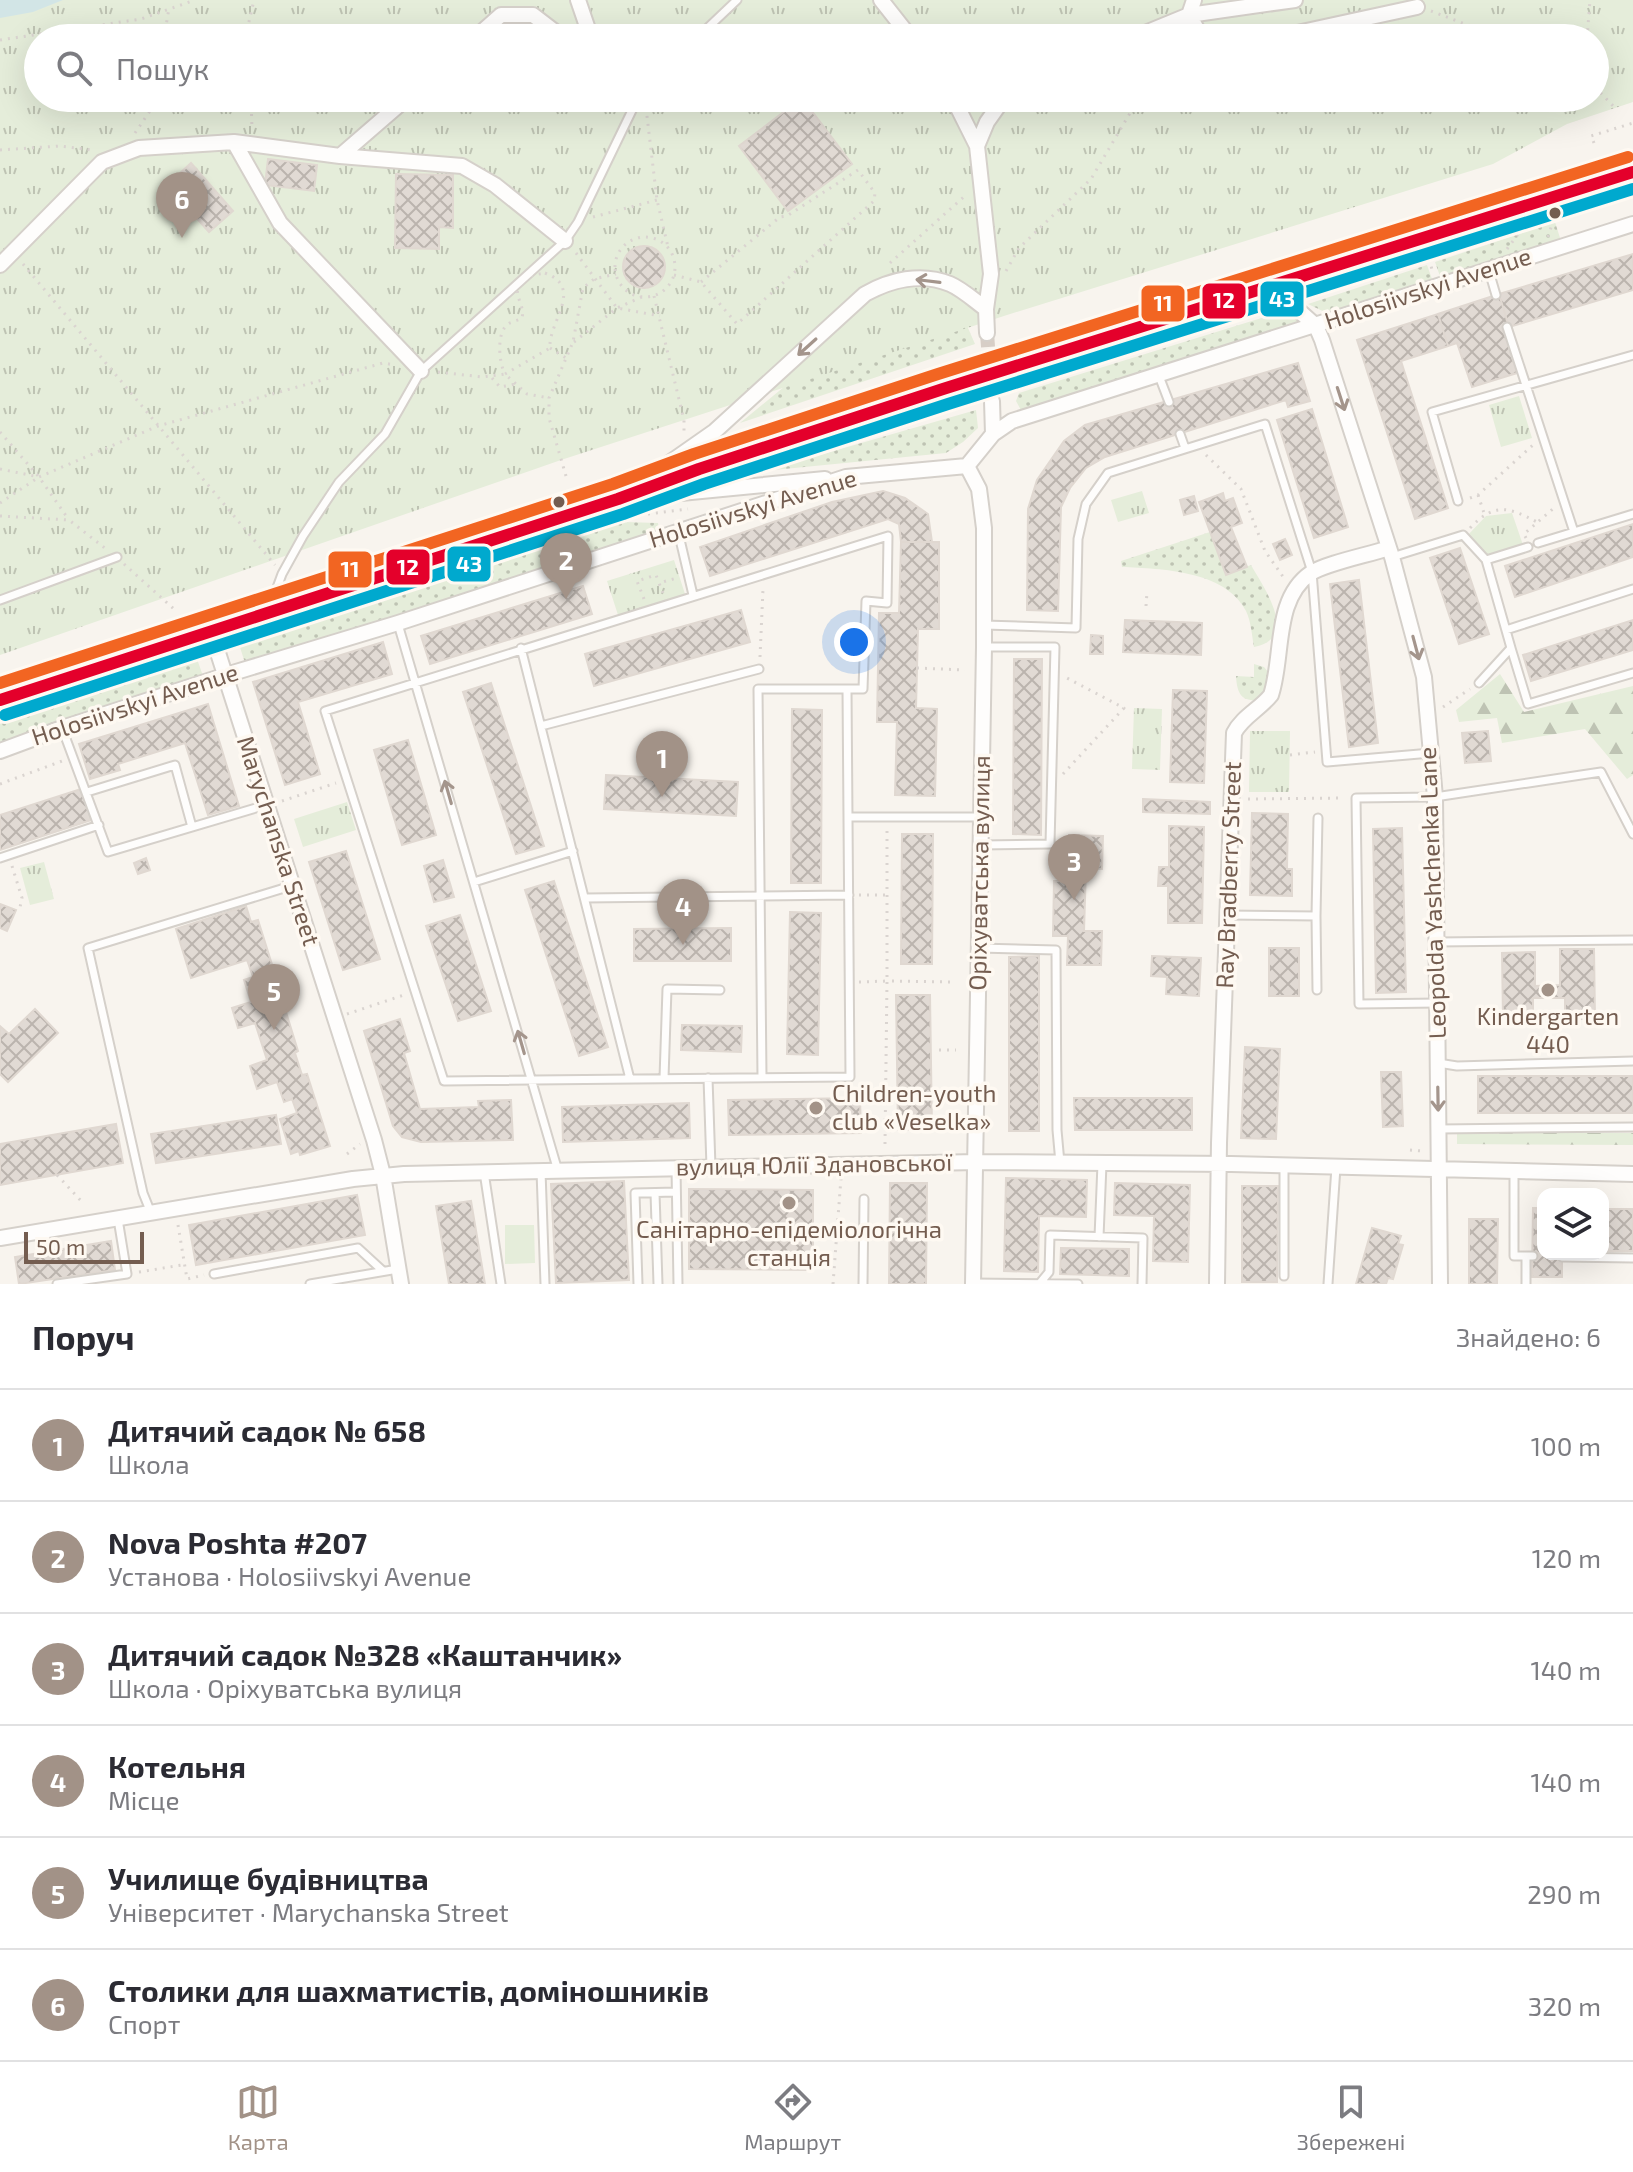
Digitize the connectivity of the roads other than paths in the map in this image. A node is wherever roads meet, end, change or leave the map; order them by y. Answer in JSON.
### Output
{"nodes":[{"id":1,"x":578,"y":0,"type":"edge"},
{"id":2,"x":737,"y":0,"type":"edge"},
{"id":3,"x":881,"y":0,"type":"edge"},
{"id":4,"x":1194,"y":0,"type":"edge"},
{"id":5,"x":1295,"y":0,"type":"edge"},
{"id":6,"x":1417,"y":7,"type":"road end"},
{"id":7,"x":1189,"y":15,"type":"junction"},
{"id":8,"x":491,"y":24,"type":"edge"},
{"id":9,"x":545,"y":24,"type":"edge"},
{"id":10,"x":586,"y":24,"type":"edge"},
{"id":11,"x":712,"y":24,"type":"edge"},
{"id":12,"x":900,"y":24,"type":"edge"},
{"id":13,"x":1167,"y":24,"type":"edge"},
{"id":14,"x":1194,"y":24,"type":"edge"},
{"id":15,"x":1339,"y":24,"type":"edge"},
{"id":16,"x":391,"y":112,"type":"edge"},
{"id":17,"x":631,"y":112,"type":"edge"},
{"id":18,"x":960,"y":112,"type":"edge"},
{"id":19,"x":994,"y":112,"type":"edge"},
{"id":20,"x":234,"y":142,"type":"junction"},
{"id":21,"x":977,"y":146,"type":"junction"},
{"id":22,"x":340,"y":156,"type":"junction"},
{"id":23,"x":1633,"y":172,"type":"edge"},
{"id":24,"x":1633,"y":224,"type":"edge"},
{"id":25,"x":565,"y":241,"type":"junction"},
{"id":26,"x":0,"y":265,"type":"edge"},
{"id":27,"x":1488,"y":269,"type":"junction"},
{"id":28,"x":1271,"y":286,"type":"junction"},
{"id":29,"x":1496,"y":295,"type":"dead end"},
{"id":30,"x":986,"y":309,"type":"junction"},
{"id":31,"x":1316,"y":326,"type":"junction"},
{"id":32,"x":1507,"y":327,"type":"dead end"},
{"id":33,"x":987,"y":333,"type":"tunnel mouth"},
{"id":34,"x":1633,"y":355,"type":"edge"},
{"id":35,"x":421,"y":371,"type":"junction"},
{"id":36,"x":1159,"y":376,"type":"junction"},
{"id":37,"x":1526,"y":386,"type":"junction"},
{"id":38,"x":992,"y":401,"type":"tunnel mouth"},
{"id":39,"x":1169,"y":402,"type":"dead end"},
{"id":40,"x":993,"y":434,"type":"junction"},
{"id":41,"x":1180,"y":434,"type":"dead end"},
{"id":42,"x":1185,"y":448,"type":"junction"},
{"id":43,"x":967,"y":466,"type":"junction"},
{"id":44,"x":846,"y":477,"type":"junction"},
{"id":45,"x":618,"y":499,"type":"junction"},
{"id":46,"x":1458,"y":501,"type":"dead end"},
{"id":47,"x":1633,"y":514,"type":"edge"},
{"id":48,"x":677,"y":531,"type":"junction"},
{"id":49,"x":1574,"y":532,"type":"junction"},
{"id":50,"x":1538,"y":543,"type":"dead end"},
{"id":51,"x":1528,"y":547,"type":"dead end"},
{"id":52,"x":1390,"y":552,"type":"junction"},
{"id":53,"x":117,"y":557,"type":"road end"},
{"id":54,"x":1486,"y":560,"type":"junction"},
{"id":55,"x":1312,"y":572,"type":"junction"},
{"id":56,"x":1633,"y":589,"type":"edge"},
{"id":57,"x":693,"y":595,"type":"junction"},
{"id":58,"x":0,"y":600,"type":"edge"},
{"id":59,"x":268,"y":613,"type":"junction"},
{"id":60,"x":398,"y":623,"type":"junction"},
{"id":61,"x":984,"y":625,"type":"junction"},
{"id":62,"x":1506,"y":630,"type":"junction"},
{"id":63,"x":211,"y":631,"type":"junction"},
{"id":64,"x":984,"y":647,"type":"junction"},
{"id":65,"x":521,"y":648,"type":"junction"},
{"id":66,"x":1511,"y":648,"type":"junction"},
{"id":67,"x":759,"y":669,"type":"road end"},
{"id":68,"x":1633,"y":673,"type":"edge"},
{"id":69,"x":227,"y":675,"type":"junction"},
{"id":70,"x":416,"y":681,"type":"junction"},
{"id":71,"x":1479,"y":683,"type":"road end"},
{"id":72,"x":847,"y":689,"type":"junction"},
{"id":73,"x":0,"y":700,"type":"edge"},
{"id":74,"x":541,"y":726,"type":"junction"},
{"id":75,"x":62,"y":728,"type":"junction"},
{"id":76,"x":0,"y":751,"type":"edge"},
{"id":77,"x":1431,"y":753,"type":"junction"},
{"id":78,"x":87,"y":792,"type":"junction"},
{"id":79,"x":1435,"y":797,"type":"junction"},
{"id":80,"x":272,"y":804,"type":"junction"},
{"id":81,"x":848,"y":817,"type":"junction"},
{"id":82,"x":980,"y":817,"type":"junction"},
{"id":83,"x":1318,"y":818,"type":"dead end"},
{"id":84,"x":99,"y":825,"type":"junction"},
{"id":85,"x":192,"y":827,"type":"junction"},
{"id":86,"x":1633,"y":834,"type":"edge"},
{"id":87,"x":980,"y":845,"type":"junction"},
{"id":88,"x":573,"y":851,"type":"junction"},
{"id":89,"x":0,"y":858,"type":"edge"},
{"id":90,"x":474,"y":882,"type":"junction"},
{"id":91,"x":291,"y":886,"type":"junction"},
{"id":92,"x":849,"y":895,"type":"junction"},
{"id":93,"x":760,"y":896,"type":"junction"},
{"id":94,"x":585,"y":898,"type":"junction"},
{"id":95,"x":1227,"y":915,"type":"junction"},
{"id":96,"x":1316,"y":916,"type":"junction"},
{"id":97,"x":1633,"y":940,"type":"edge"},
{"id":98,"x":1437,"y":942,"type":"junction"},
{"id":99,"x":979,"y":948,"type":"junction"},
{"id":100,"x":720,"y":990,"type":"dead end"},
{"id":101,"x":1317,"y":990,"type":"dead end"},
{"id":102,"x":1438,"y":1003,"type":"junction"},
{"id":103,"x":1633,"y":1061,"type":"edge"},
{"id":104,"x":1438,"y":1063,"type":"junction"},
{"id":105,"x":762,"y":1077,"type":"junction"},
{"id":106,"x":664,"y":1078,"type":"junction"},
{"id":107,"x":708,"y":1078,"type":"junction"},
{"id":108,"x":630,"y":1079,"type":"junction"},
{"id":109,"x":532,"y":1080,"type":"junction"},
{"id":110,"x":1633,"y":1127,"type":"edge"},
{"id":111,"x":1439,"y":1129,"type":"junction"},
{"id":112,"x":976,"y":1162,"type":"junction"},
{"id":113,"x":1060,"y":1163,"type":"junction"},
{"id":114,"x":1102,"y":1164,"type":"junction"},
{"id":115,"x":1219,"y":1164,"type":"junction"},
{"id":116,"x":1284,"y":1165,"type":"junction"},
{"id":117,"x":1336,"y":1167,"type":"junction"},
{"id":118,"x":676,"y":1168,"type":"junction"},
{"id":119,"x":711,"y":1168,"type":"junction"},
{"id":120,"x":1440,"y":1170,"type":"junction"},
{"id":121,"x":541,"y":1171,"type":"junction"},
{"id":122,"x":558,"y":1171,"type":"junction"},
{"id":123,"x":484,"y":1172,"type":"junction"},
{"id":124,"x":1514,"y":1172,"type":"junction"},
{"id":125,"x":1633,"y":1174,"type":"edge"},
{"id":126,"x":383,"y":1175,"type":"junction"},
{"id":127,"x":676,"y":1192,"type":"junction"},
{"id":128,"x":655,"y":1193,"type":"junction"},
{"id":129,"x":864,"y":1199,"type":"dead end"},
{"id":130,"x":151,"y":1213,"type":"junction"},
{"id":131,"x":118,"y":1219,"type":"junction"},
{"id":132,"x":1099,"y":1237,"type":"junction"},
{"id":133,"x":0,"y":1238,"type":"edge"},
{"id":134,"x":1609,"y":1258,"type":"edge"},
{"id":135,"x":1633,"y":1258,"type":"edge"},
{"id":136,"x":214,"y":1274,"type":"road end"},
{"id":137,"x":394,"y":1275,"type":"edge"},
{"id":138,"x":1284,"y":1276,"type":"dead end"},
{"id":139,"x":973,"y":1283,"type":"edge"},
{"id":140,"x":1040,"y":1283,"type":"edge"},
{"id":141,"x":57,"y":1284,"type":"edge"},
{"id":142,"x":310,"y":1284,"type":"edge"},
{"id":143,"x":501,"y":1284,"type":"edge"},
{"id":144,"x":545,"y":1284,"type":"edge"},
{"id":145,"x":638,"y":1284,"type":"edge"},
{"id":146,"x":658,"y":1284,"type":"edge"},
{"id":147,"x":678,"y":1284,"type":"edge"},
{"id":148,"x":863,"y":1284,"type":"edge"},
{"id":149,"x":1010,"y":1284,"type":"edge"},
{"id":150,"x":1078,"y":1284,"type":"edge"},
{"id":151,"x":1142,"y":1284,"type":"edge"},
{"id":152,"x":1217,"y":1284,"type":"edge"},
{"id":153,"x":1328,"y":1284,"type":"edge"},
{"id":154,"x":1440,"y":1284,"type":"edge"},
{"id":155,"x":1526,"y":1284,"type":"edge"}],
"edges":[{"from":1,"to":10,"type":"street"},
{"from":2,"to":11,"type":"lane"},
{"from":3,"to":12,"type":"street"},
{"from":4,"to":7,"type":"street"},
{"from":5,"to":7,"type":"street"},
{"from":6,"to":15,"type":"street"},
{"from":7,"to":13,"type":"street"},
{"from":7,"to":14,"type":"street"},
{"from":8,"to":9,"type":"street"},
{"from":16,"to":22,"type":"street"},
{"from":17,"to":25,"type":"lane"},
{"from":18,"to":21,"type":"street"},
{"from":19,"to":21,"type":"street"},
{"from":20,"to":22,"type":"street"},
{"from":20,"to":26,"type":"street"},
{"from":20,"to":35,"type":"street"},
{"from":21,"to":30,"type":"street"},
{"from":22,"to":25,"type":"street"},
{"from":23,"to":28,"type":"highway","name":"Holosiivskyi Avenue"},
{"from":24,"to":27,"type":"street","name":"Holosiivskyi Avenue"},
{"from":25,"to":35,"type":"lane"},
{"from":27,"to":29,"type":"lane"},
{"from":27,"to":31,"type":"street","name":"Holosiivskyi Avenue"},
{"from":28,"to":31,"type":"street"},
{"from":28,"to":45,"type":"highway","name":"Holosiivskyi Avenue","bridge":true},
{"from":30,"to":33,"type":"street"},
{"from":30,"to":45,"type":"street","one_way":true},
{"from":31,"to":36,"type":"street","name":"Holosiivskyi Avenue"},
{"from":31,"to":52,"type":"street","name":"Leopolda Yashchenka Lane","one_way":true},
{"from":32,"to":37,"type":"lane"},
{"from":34,"to":37,"type":"lane"},
{"from":35,"to":59,"type":"lane"},
{"from":36,"to":39,"type":"lane"},
{"from":36,"to":40,"type":"street","name":"Holosiivskyi Avenue"},
{"from":37,"to":46,"type":"lane"},
{"from":37,"to":49,"type":"lane"},
{"from":38,"to":40,"type":"street"},
{"from":40,"to":43,"type":"street","name":"Holosiivskyi Avenue"},
{"from":41,"to":42,"type":"lane"},
{"from":42,"to":55,"type":"lane"},
{"from":42,"to":61,"type":"lane"},
{"from":43,"to":44,"type":"street","name":"Holosiivskyi Avenue"},
{"from":43,"to":61,"type":"street","name":"Оріхуватська вулиця"},
{"from":44,"to":45,"type":"street"},
{"from":44,"to":48,"type":"street","name":"Holosiivskyi Avenue"},
{"from":45,"to":59,"type":"highway","name":"Holosiivskyi Avenue"},
{"from":47,"to":49,"type":"lane"},
{"from":48,"to":57,"type":"lane"},
{"from":48,"to":60,"type":"street","name":"Holosiivskyi Avenue"},
{"from":49,"to":50,"type":"lane"},
{"from":51,"to":54,"type":"lane"},
{"from":52,"to":54,"type":"lane"},
{"from":52,"to":55,"type":"street","name":"Ray Bradberry Street"},
{"from":52,"to":77,"type":"street","name":"Leopolda Yashchenka Lane","one_way":true},
{"from":53,"to":58,"type":"lane"},
{"from":54,"to":62,"type":"lane"},
{"from":55,"to":77,"type":"lane"},
{"from":55,"to":95,"type":"street","name":"Ray Bradberry Street"},
{"from":56,"to":62,"type":"lane"},
{"from":57,"to":65,"type":"lane"},
{"from":57,"to":72,"type":"lane"},
{"from":59,"to":63,"type":"highway","name":"Holosiivskyi Avenue"},
{"from":60,"to":69,"type":"street","name":"Holosiivskyi Avenue"},
{"from":60,"to":70,"type":"lane"},
{"from":61,"to":64,"type":"street","name":"Оріхуватська вулиця"},
{"from":62,"to":66,"type":"lane"},
{"from":63,"to":69,"type":"street","name":"Marychanska Street"},
{"from":63,"to":73,"type":"highway","name":"Holosiivskyi Avenue"},
{"from":64,"to":82,"type":"street","name":"Оріхуватська вулиця"},
{"from":64,"to":87,"type":"lane"},
{"from":65,"to":70,"type":"lane"},
{"from":65,"to":74,"type":"lane"},
{"from":66,"to":68,"type":"lane"},
{"from":66,"to":71,"type":"lane"},
{"from":67,"to":74,"type":"lane"},
{"from":69,"to":75,"type":"street","name":"Holosiivskyi Avenue"},
{"from":69,"to":80,"type":"street","name":"Marychanska Street"},
{"from":90,"to":70,"type":"lane","one_way":true},
{"from":70,"to":109,"type":"lane"},
{"from":72,"to":81,"type":"lane"},
{"from":72,"to":93,"type":"lane"},
{"from":74,"to":88,"type":"lane"},
{"from":75,"to":76,"type":"street","name":"Holosiivskyi Avenue"},
{"from":75,"to":78,"type":"lane"},
{"from":77,"to":79,"type":"street","name":"Leopolda Yashchenka Lane"},
{"from":78,"to":84,"type":"lane"},
{"from":78,"to":85,"type":"lane"},
{"from":79,"to":86,"type":"lane"},
{"from":79,"to":98,"type":"street","name":"Leopolda Yashchenka Lane"},
{"from":79,"to":102,"type":"lane"},
{"from":80,"to":85,"type":"lane"},
{"from":80,"to":91,"type":"street","name":"Marychanska Street"},
{"from":81,"to":82,"type":"lane"},
{"from":81,"to":92,"type":"lane"},
{"from":82,"to":87,"type":"street","name":"Оріхуватська вулиця"},
{"from":83,"to":96,"type":"lane"},
{"from":84,"to":85,"type":"lane"},
{"from":84,"to":89,"type":"lane"},
{"from":87,"to":99,"type":"street","name":"Оріхуватська вулиця"},
{"from":88,"to":90,"type":"lane"},
{"from":88,"to":94,"type":"lane"},
{"from":109,"to":90,"type":"lane","one_way":true},
{"from":91,"to":126,"type":"street","name":"Marychanska Street"},
{"from":91,"to":130,"type":"lane"},
{"from":92,"to":93,"type":"lane"},
{"from":92,"to":105,"type":"lane"},
{"from":93,"to":94,"type":"lane"},
{"from":93,"to":105,"type":"lane"},
{"from":94,"to":108,"type":"lane"},
{"from":95,"to":96,"type":"lane"},
{"from":95,"to":115,"type":"street","name":"Ray Bradberry Street"},
{"from":96,"to":101,"type":"lane"},
{"from":97,"to":98,"type":"lane"},
{"from":98,"to":102,"type":"street","name":"Leopolda Yashchenka Lane"},
{"from":99,"to":112,"type":"street","name":"Оріхуватська вулиця"},
{"from":99,"to":113,"type":"lane"},
{"from":100,"to":106,"type":"lane"},
{"from":102,"to":104,"type":"street","name":"Leopolda Yashchenka Lane"},
{"from":103,"to":104,"type":"lane"},
{"from":104,"to":111,"type":"street","name":"Leopolda Yashchenka Lane","one_way":true},
{"from":105,"to":107,"type":"lane"},
{"from":106,"to":107,"type":"lane"},
{"from":106,"to":108,"type":"lane"},
{"from":107,"to":119,"type":"lane"},
{"from":108,"to":109,"type":"lane"},
{"from":109,"to":122,"type":"lane"},
{"from":110,"to":111,"type":"lane"},
{"from":111,"to":120,"type":"street","name":"Leopolda Yashchenka Lane"},
{"from":112,"to":113,"type":"street","name":"вулиця Юлії Здановської"},
{"from":112,"to":119,"type":"street","name":"вулиця Юлії Здановської"},
{"from":112,"to":139,"type":"street","name":"Оріхуватська вулиця"},
{"from":113,"to":114,"type":"street","name":"вулиця Юлії Здановської"},
{"from":114,"to":115,"type":"street","name":"вулиця Юлії Здановської"},
{"from":114,"to":132,"type":"lane"},
{"from":115,"to":116,"type":"street","name":"вулиця Юлії Здановської"},
{"from":115,"to":152,"type":"street","name":"Ray Bradberry Street"},
{"from":116,"to":117,"type":"street","name":"вулиця Юлії Здановської"},
{"from":116,"to":138,"type":"lane"},
{"from":117,"to":120,"type":"street","name":"вулиця Юлії Здановської"},
{"from":117,"to":153,"type":"lane"},
{"from":118,"to":119,"type":"street","name":"вулиця Юлії Здановської"},
{"from":118,"to":122,"type":"street","name":"вулиця Юлії Здановської"},
{"from":118,"to":127,"type":"lane"},
{"from":120,"to":124,"type":"street","name":"вулиця Юлії Здановської"},
{"from":120,"to":154,"type":"street","name":"Leopolda Yashchenka Lane"},
{"from":121,"to":122,"type":"street","name":"вулиця Юлії Здановської"},
{"from":121,"to":123,"type":"street","name":"вулиця Юлії Здановської"},
{"from":121,"to":144,"type":"lane"},
{"from":123,"to":126,"type":"street","name":"вулиця Юлії Здановської"},
{"from":123,"to":143,"type":"lane"},
{"from":124,"to":125,"type":"street","name":"вулиця Юлії Здановської"},
{"from":124,"to":155,"type":"lane"},
{"from":126,"to":130,"type":"street","name":"вулиця Юлії Здановської"},
{"from":126,"to":137,"type":"street","name":"Marychanska Street"},
{"from":127,"to":128,"type":"lane"},
{"from":127,"to":147,"type":"lane"},
{"from":128,"to":145,"type":"lane"},
{"from":128,"to":146,"type":"lane"},
{"from":129,"to":148,"type":"lane"},
{"from":130,"to":131,"type":"street","name":"вулиця Юлії Здановської"},
{"from":131,"to":133,"type":"street","name":"вулиця Юлії Здановської"},
{"from":131,"to":141,"type":"lane"},
{"from":132,"to":140,"type":"lane"},
{"from":132,"to":151,"type":"lane"},
{"from":134,"to":135,"type":"lane"},
{"from":136,"to":137,"type":"lane"},
{"from":137,"to":142,"type":"lane"},
{"from":139,"to":149,"type":"lane"},
{"from":140,"to":149,"type":"lane"},
{"from":140,"to":150,"type":"lane"}]}
